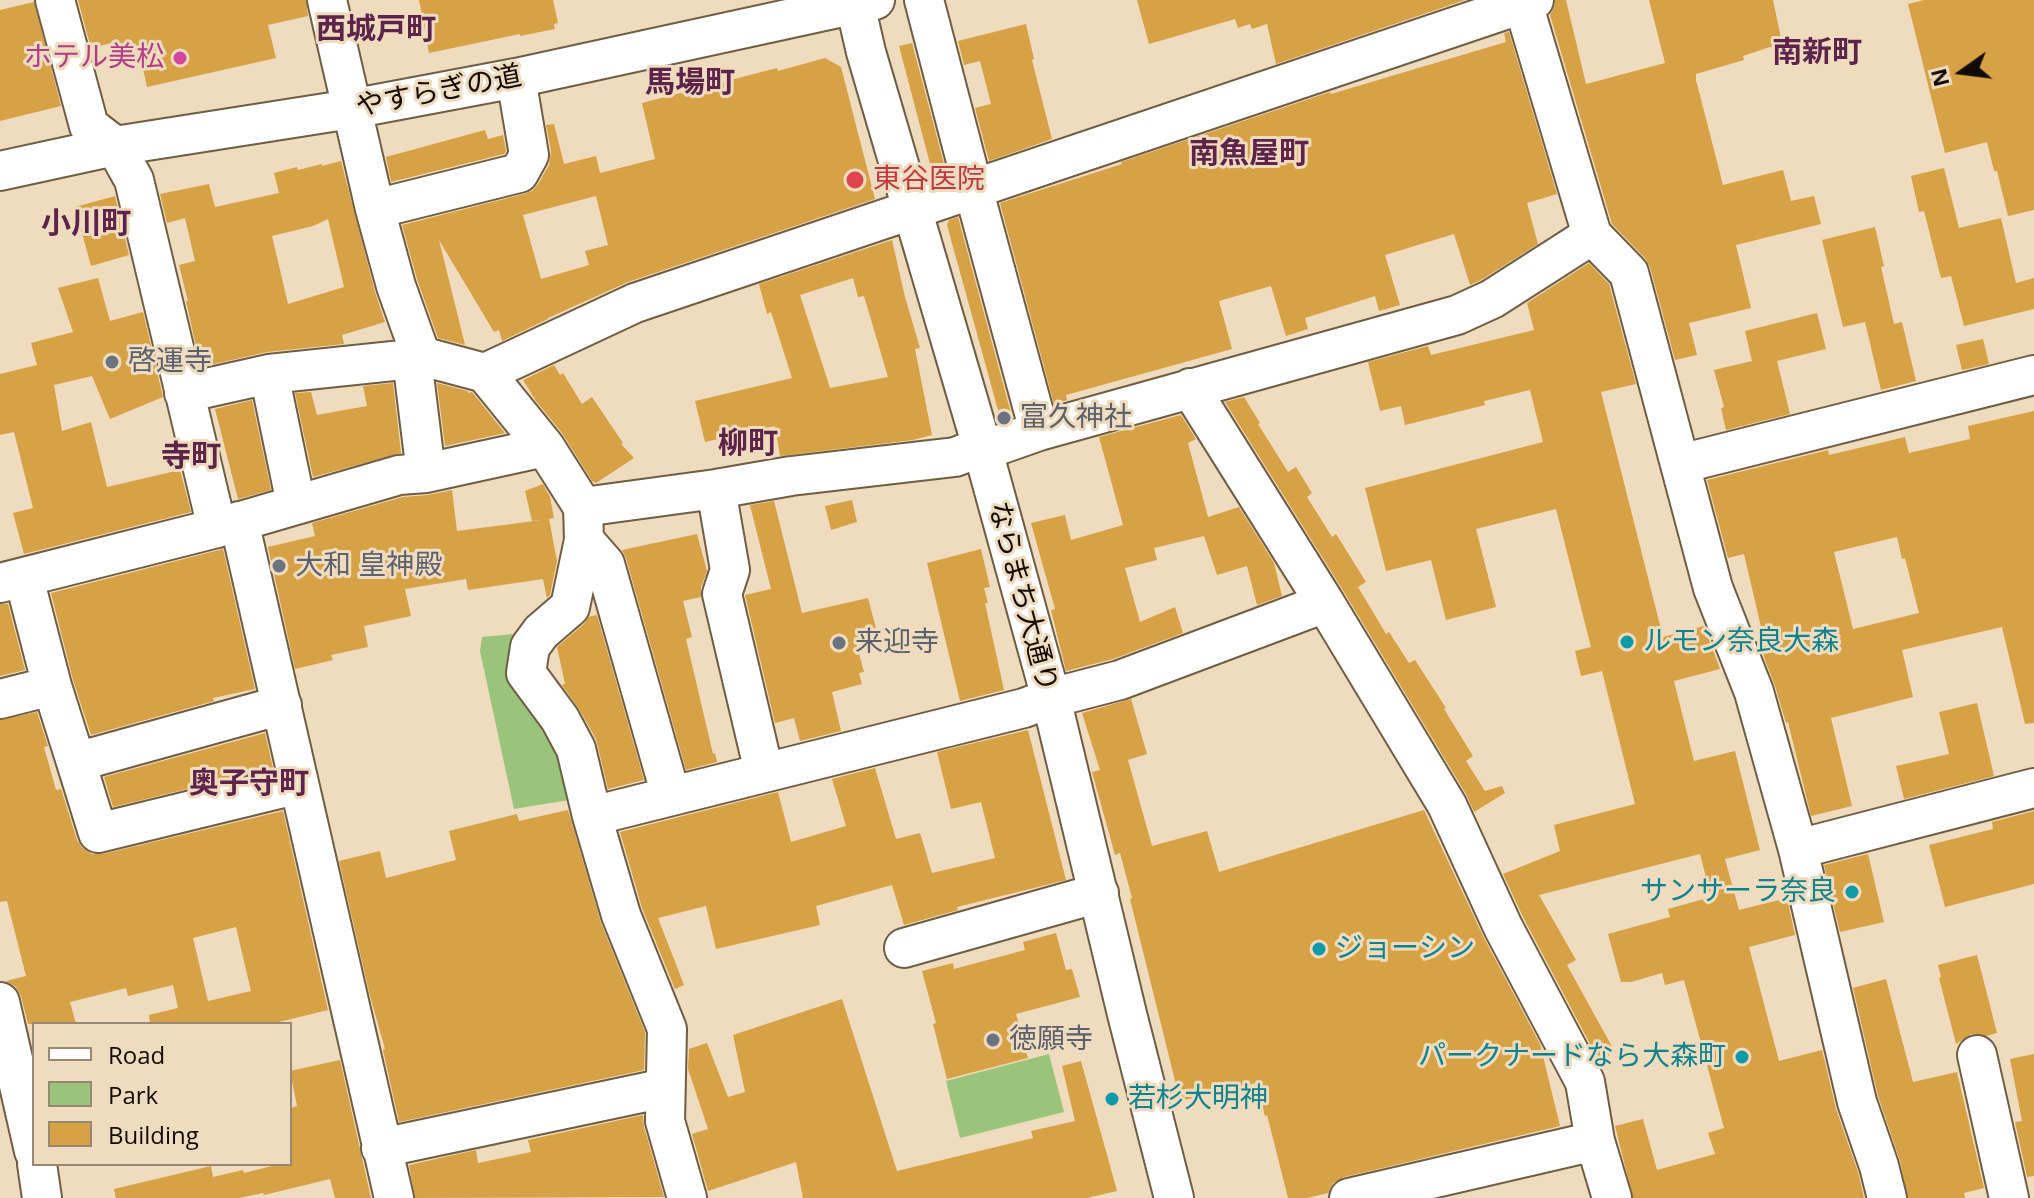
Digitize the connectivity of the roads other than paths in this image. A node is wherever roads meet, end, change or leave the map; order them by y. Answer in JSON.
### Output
{"nodes":[{"id":1,"x":55,"y":0,"type":"edge"},
{"id":2,"x":327,"y":0,"type":"edge"},
{"id":3,"x":924,"y":0,"type":"edge"},
{"id":4,"x":1526,"y":1,"type":"edge"},
{"id":5,"x":861,"y":2,"type":"edge"},
{"id":6,"x":516,"y":78,"type":"junction"},
{"id":7,"x":351,"y":109,"type":"junction"},
{"id":8,"x":115,"y":146,"type":"junction"},
{"id":9,"x":0,"y":171,"type":"edge"},
{"id":10,"x":973,"y":188,"type":"junction"},
{"id":11,"x":375,"y":209,"type":"junction"},
{"id":12,"x":911,"y":210,"type":"junction"},
{"id":13,"x":1592,"y":235,"type":"junction"},
{"id":14,"x":416,"y":358,"type":"junction"},
{"id":15,"x":485,"y":373,"type":"junction"},
{"id":16,"x":269,"y":374,"type":"junction"},
{"id":17,"x":2034,"y":375,"type":"edge"},
{"id":18,"x":1190,"y":388,"type":"junction"},
{"id":19,"x":184,"y":393,"type":"junction"},
{"id":20,"x":1039,"y":431,"type":"junction"},
{"id":21,"x":545,"y":447,"type":"junction"},
{"id":22,"x":982,"y":447,"type":"junction"},
{"id":23,"x":1680,"y":464,"type":"junction"},
{"id":24,"x":426,"y":473,"type":"junction"},
{"id":25,"x":716,"y":489,"type":"junction"},
{"id":26,"x":296,"y":504,"type":"junction"},
{"id":27,"x":584,"y":523,"type":"junction"},
{"id":28,"x":228,"y":524,"type":"junction"},
{"id":29,"x":12,"y":580,"type":"edge"},
{"id":30,"x":1325,"y":603,"type":"junction"},
{"id":31,"x":52,"y":686,"type":"junction"},
{"id":32,"x":1051,"y":698,"type":"junction"},
{"id":33,"x":0,"y":699,"type":"edge"},
{"id":34,"x":282,"y":705,"type":"junction"},
{"id":35,"x":76,"y":762,"type":"junction"},
{"id":36,"x":764,"y":772,"type":"junction"},
{"id":37,"x":299,"y":784,"type":"junction"},
{"id":38,"x":2034,"y":788,"type":"edge"},
{"id":39,"x":671,"y":796,"type":"junction"},
{"id":40,"x":592,"y":816,"type":"junction"},
{"id":41,"x":1798,"y":849,"type":"junction"},
{"id":42,"x":1099,"y":893,"type":"junction"},
{"id":43,"x":904,"y":948,"type":"dead end"},
{"id":44,"x":0,"y":1002,"type":"edge"},
{"id":45,"x":1977,"y":1055,"type":"dead end"},
{"id":46,"x":665,"y":1088,"type":"junction"},
{"id":47,"x":21,"y":1138,"type":"edge"},
{"id":48,"x":1595,"y":1141,"type":"junction"},
{"id":49,"x":381,"y":1148,"type":"junction"},
{"id":50,"x":37,"y":1166,"type":"edge"},
{"id":51,"x":42,"y":1198,"type":"edge"},
{"id":52,"x":394,"y":1198,"type":"edge"},
{"id":53,"x":687,"y":1198,"type":"edge"},
{"id":54,"x":1174,"y":1198,"type":"edge"},
{"id":55,"x":1349,"y":1198,"type":"edge"},
{"id":56,"x":1612,"y":1198,"type":"edge"},
{"id":57,"x":1887,"y":1198,"type":"edge"},
{"id":58,"x":2009,"y":1198,"type":"edge"}],
"edges":[{"from":1,"to":8,"type":"street"},
{"from":2,"to":7,"type":"street"},
{"from":3,"to":10,"type":"street"},
{"from":4,"to":10,"type":"street"},
{"from":4,"to":13,"type":"street"},
{"from":5,"to":6,"type":"street","name":"やすらぎの道"},
{"from":5,"to":12,"type":"street","name":"ならまち大通り"},
{"from":6,"to":7,"type":"street","name":"やすらぎの道"},
{"from":6,"to":11,"type":"street"},
{"from":7,"to":8,"type":"street","name":"やすらぎの道"},
{"from":7,"to":11,"type":"street"},
{"from":8,"to":9,"type":"street","name":"やすらぎの道"},
{"from":8,"to":19,"type":"street"},
{"from":10,"to":12,"type":"street"},
{"from":10,"to":20,"type":"street"},
{"from":11,"to":14,"type":"street"},
{"from":12,"to":15,"type":"street"},
{"from":12,"to":22,"type":"street","name":"ならまち大通り"},
{"from":13,"to":18,"type":"street"},
{"from":13,"to":23,"type":"street"},
{"from":14,"to":15,"type":"street"},
{"from":14,"to":16,"type":"street"},
{"from":14,"to":24,"type":"street"},
{"from":15,"to":21,"type":"street"},
{"from":16,"to":19,"type":"street"},
{"from":16,"to":26,"type":"street"},
{"from":17,"to":23,"type":"street"},
{"from":18,"to":20,"type":"street"},
{"from":18,"to":30,"type":"street"},
{"from":19,"to":28,"type":"street"},
{"from":20,"to":22,"type":"street"},
{"from":21,"to":24,"type":"street"},
{"from":21,"to":27,"type":"street"},
{"from":22,"to":25,"type":"street"},
{"from":22,"to":32,"type":"street","name":"ならまち大通り"},
{"from":23,"to":41,"type":"street"},
{"from":24,"to":26,"type":"street"},
{"from":25,"to":27,"type":"street"},
{"from":25,"to":36,"type":"street"},
{"from":26,"to":28,"type":"street"},
{"from":27,"to":39,"type":"street"},
{"from":27,"to":40,"type":"street"},
{"from":28,"to":29,"type":"street"},
{"from":28,"to":34,"type":"street"},
{"from":29,"to":31,"type":"street"},
{"from":30,"to":32,"type":"street"},
{"from":30,"to":48,"type":"street"},
{"from":31,"to":33,"type":"street"},
{"from":31,"to":35,"type":"street"},
{"from":32,"to":36,"type":"street"},
{"from":32,"to":42,"type":"street","name":"ならまち大通り"},
{"from":34,"to":35,"type":"street"},
{"from":34,"to":37,"type":"street"},
{"from":35,"to":37,"type":"street"},
{"from":36,"to":39,"type":"street"},
{"from":37,"to":49,"type":"street"},
{"from":38,"to":41,"type":"street"},
{"from":39,"to":40,"type":"street"},
{"from":40,"to":46,"type":"street"},
{"from":41,"to":57,"type":"street"},
{"from":42,"to":43,"type":"street"},
{"from":42,"to":54,"type":"street","name":"ならまち大通り"},
{"from":44,"to":47,"type":"street"},
{"from":45,"to":58,"type":"street"},
{"from":46,"to":49,"type":"street"},
{"from":46,"to":53,"type":"street"},
{"from":48,"to":55,"type":"street"},
{"from":48,"to":56,"type":"street"},
{"from":49,"to":52,"type":"street"},
{"from":50,"to":51,"type":"street"}]}
